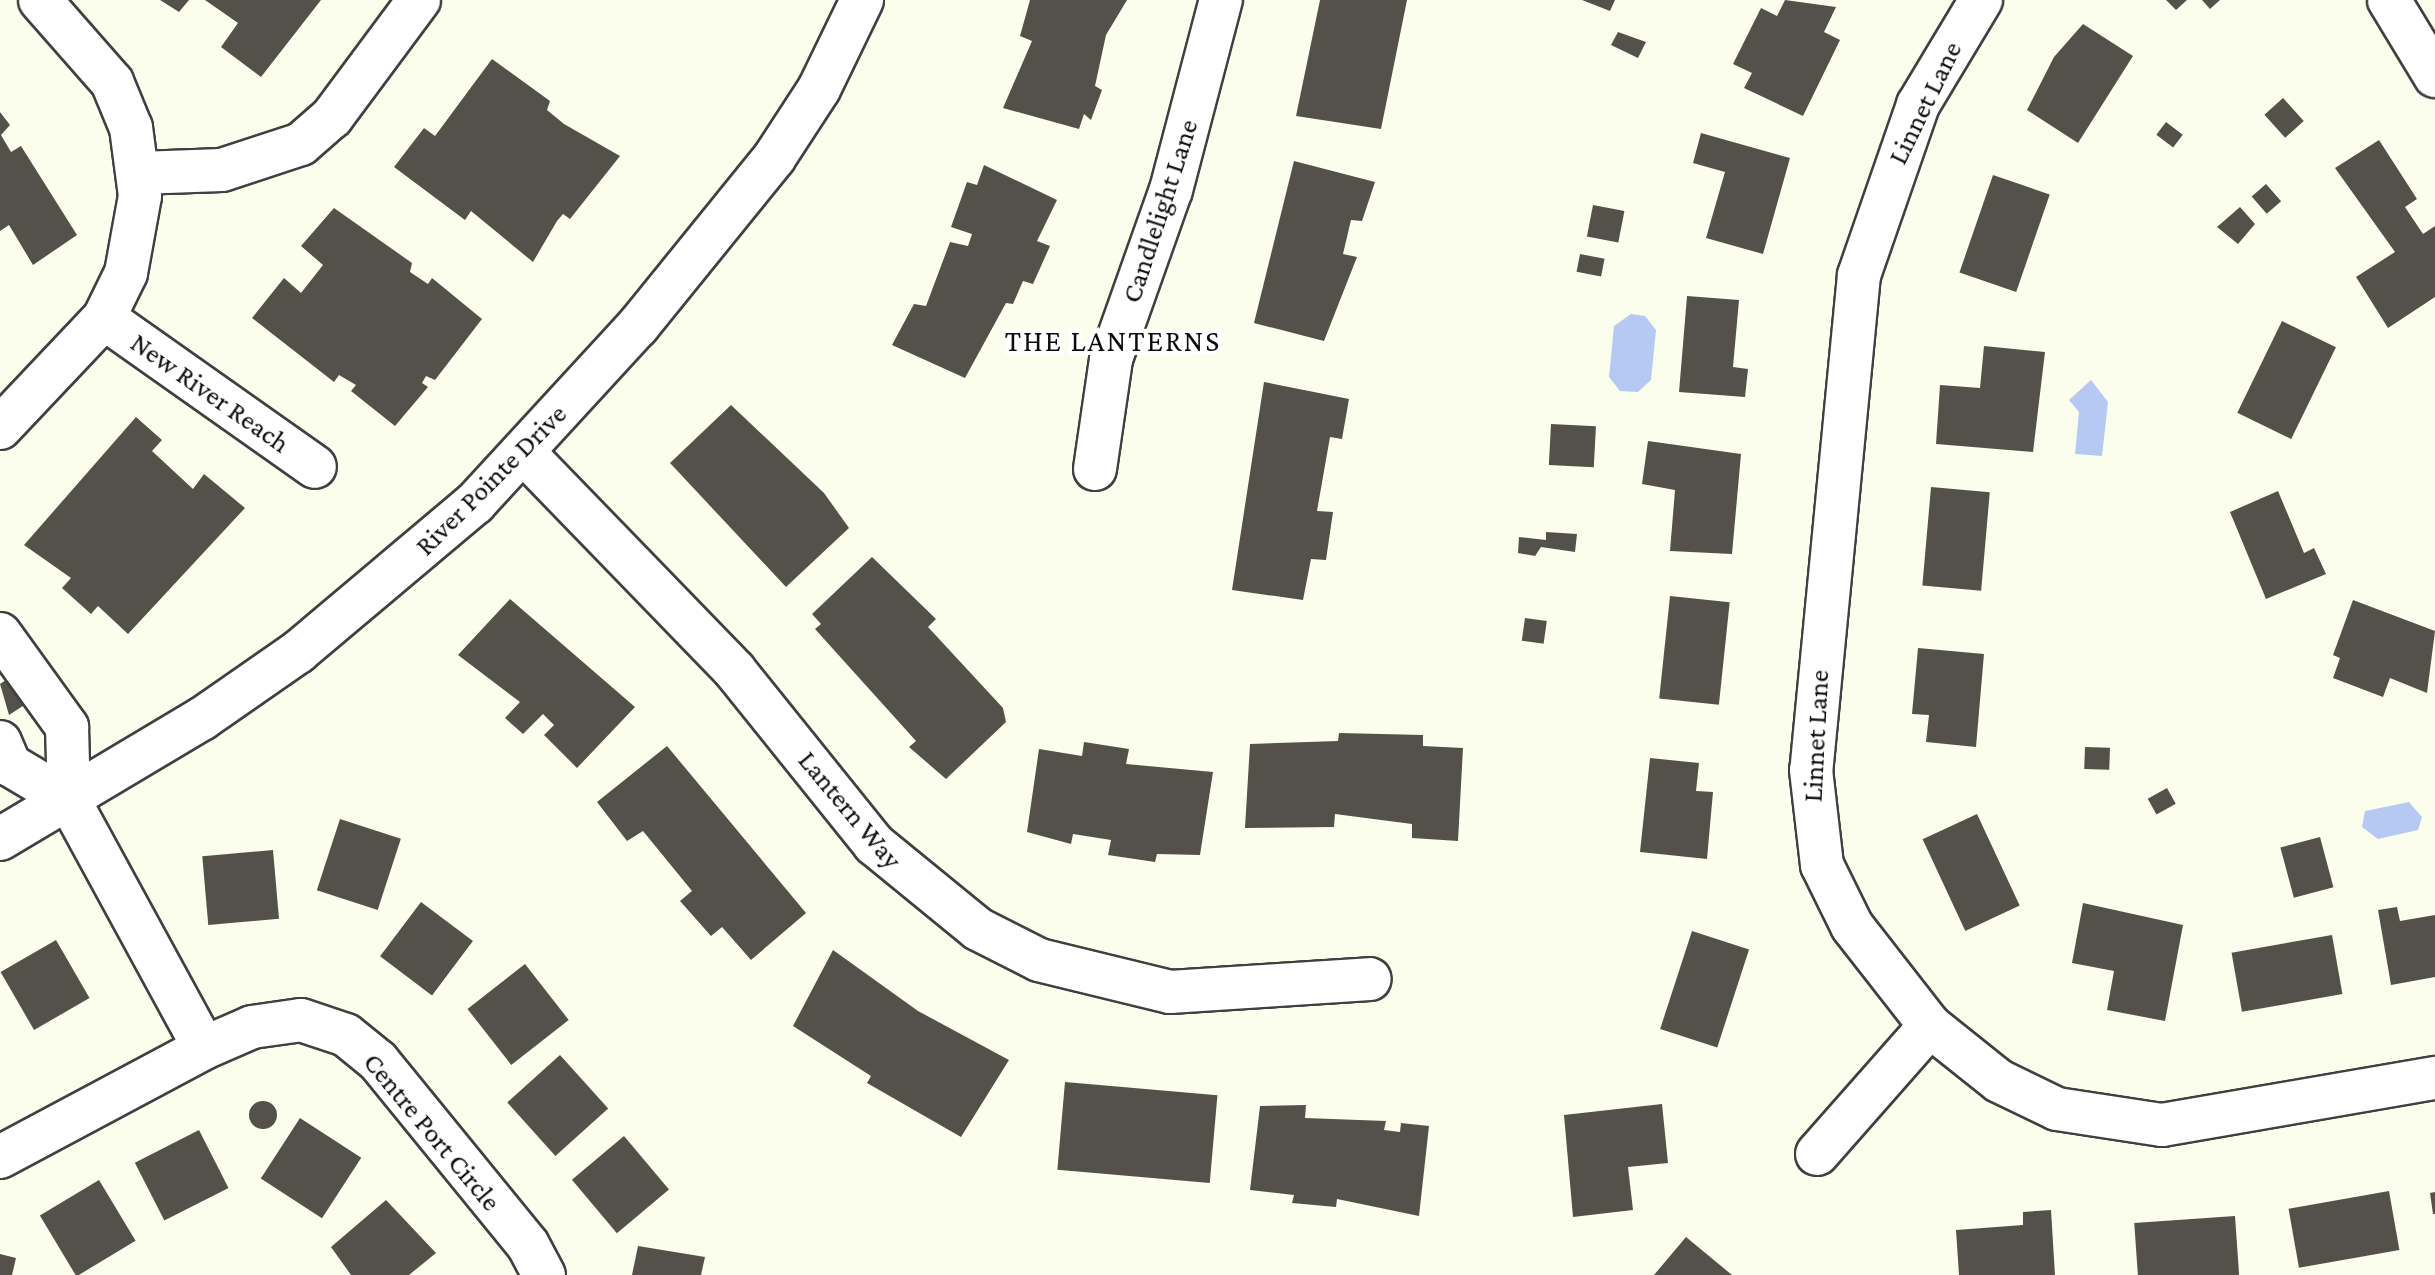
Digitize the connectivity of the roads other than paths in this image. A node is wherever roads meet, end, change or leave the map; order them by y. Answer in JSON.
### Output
{"nodes":[{"id":1,"x":419,"y":0,"type":"edge"},
{"id":2,"x":862,"y":0,"type":"edge"},
{"id":3,"x":1221,"y":0,"type":"edge"},
{"id":4,"x":1981,"y":0,"type":"edge"},
{"id":5,"x":2389,"y":0,"type":"edge"},
{"id":6,"x":42,"y":1,"type":"edge"},
{"id":7,"x":2435,"y":76,"type":"edge"},
{"id":8,"x":139,"y":173,"type":"junction"},
{"id":9,"x":104,"y":318,"type":"junction"},
{"id":10,"x":0,"y":428,"type":"edge"},
{"id":11,"x":524,"y":453,"type":"junction"},
{"id":12,"x":315,"y":467,"type":"dead end"},
{"id":13,"x":1095,"y":469,"type":"dead end"},
{"id":14,"x":0,"y":634,"type":"edge"},
{"id":15,"x":0,"y":742,"type":"edge"},
{"id":16,"x":69,"y":800,"type":"junction"},
{"id":17,"x":0,"y":839,"type":"edge"},
{"id":18,"x":1370,"y":979,"type":"dead end"},
{"id":19,"x":1930,"y":1026,"type":"junction"},
{"id":20,"x":204,"y":1048,"type":"junction"},
{"id":21,"x":2435,"y":1078,"type":"edge"},
{"id":22,"x":1817,"y":1154,"type":"dead end"},
{"id":23,"x":0,"y":1157,"type":"edge"},
{"id":24,"x":544,"y":1275,"type":"edge"}],
"edges":[{"from":1,"to":8,"type":"street"},
{"from":2,"to":11,"type":"street","name":"River Pointe Drive"},
{"from":3,"to":13,"type":"street","name":"Candlelight Lane"},
{"from":4,"to":19,"type":"street","name":"Linnet Lane"},
{"from":5,"to":7,"type":"street"},
{"from":6,"to":8,"type":"street"},
{"from":8,"to":9,"type":"street"},
{"from":9,"to":10,"type":"street"},
{"from":9,"to":12,"type":"street","name":"New River Reach"},
{"from":11,"to":16,"type":"street","name":"River Pointe Drive"},
{"from":11,"to":18,"type":"street","name":"Lantern Way"},
{"from":14,"to":16,"type":"street"},
{"from":15,"to":16,"type":"street"},
{"from":16,"to":17,"type":"street","name":"River Pointe Drive"},
{"from":16,"to":20,"type":"street"},
{"from":19,"to":21,"type":"street","name":"Linnet Lane"},
{"from":19,"to":22,"type":"street"},
{"from":20,"to":23,"type":"street","name":"Centre Port Circle"},
{"from":20,"to":24,"type":"street","name":"Centre Port Circle"}]}
